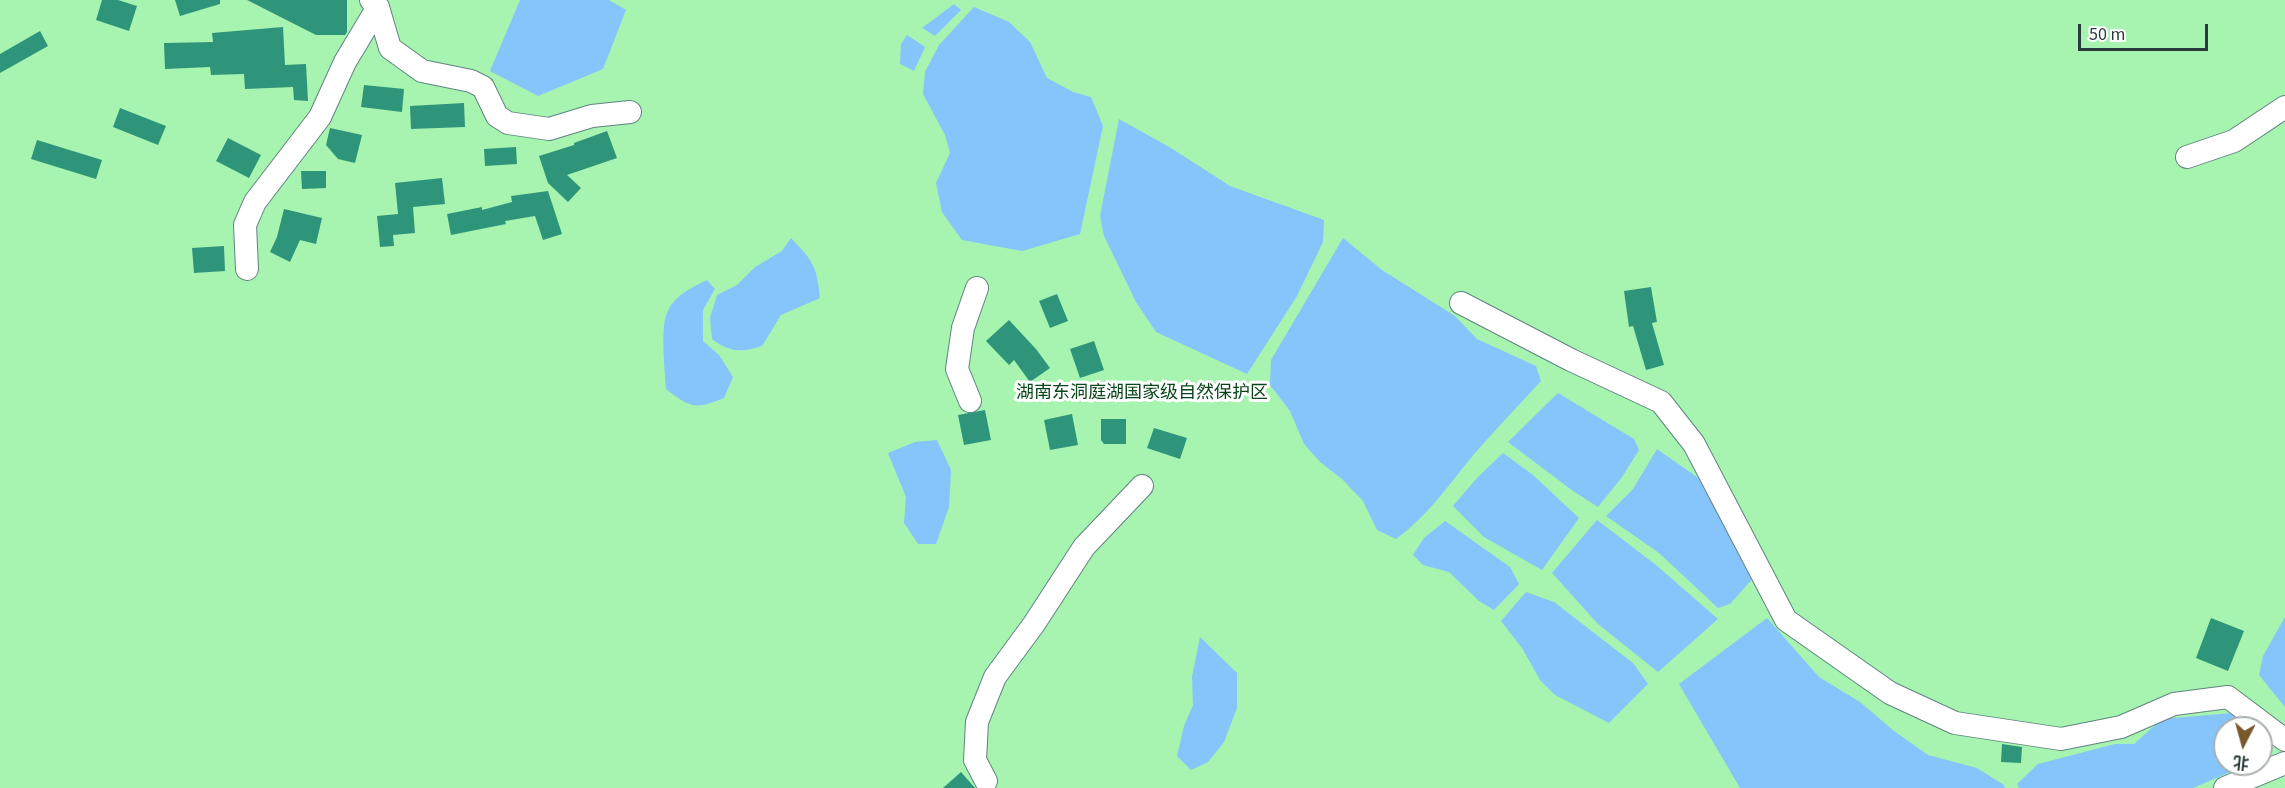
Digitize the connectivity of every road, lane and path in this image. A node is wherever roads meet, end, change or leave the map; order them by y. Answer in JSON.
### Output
{"nodes":[{"id":1,"x":374,"y":4,"type":"edge"},
{"id":2,"x":2285,"y":107,"type":"edge"},
{"id":3,"x":630,"y":112,"type":"dead end"},
{"id":4,"x":2187,"y":157,"type":"dead end"},
{"id":5,"x":247,"y":269,"type":"dead end"},
{"id":6,"x":977,"y":288,"type":"dead end"},
{"id":7,"x":1461,"y":303,"type":"dead end"},
{"id":8,"x":970,"y":401,"type":"dead end"},
{"id":9,"x":1142,"y":486,"type":"dead end"},
{"id":10,"x":2285,"y":740,"type":"edge"},
{"id":11,"x":2285,"y":763,"type":"edge"},
{"id":12,"x":986,"y":781,"type":"dead end"},
{"id":13,"x":2225,"y":788,"type":"edge"}],
"edges":[{"from":1,"to":3,"type":"street"},
{"from":1,"to":5,"type":"street"},
{"from":2,"to":4,"type":"street"},
{"from":6,"to":8,"type":"street"},
{"from":7,"to":10,"type":"street"},
{"from":9,"to":12,"type":"street"},
{"from":11,"to":13,"type":"street"}]}
